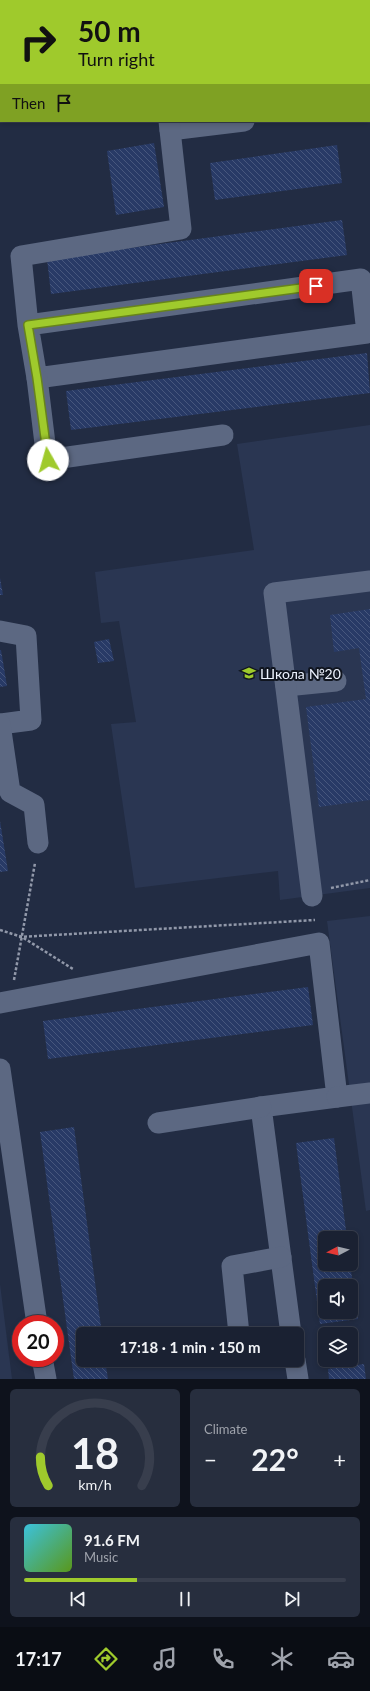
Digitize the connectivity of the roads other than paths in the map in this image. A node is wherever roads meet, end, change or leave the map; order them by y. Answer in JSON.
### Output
{"nodes":[{"id":1,"x":229,"y":122,"type":"edge"},
{"id":2,"x":170,"y":126,"type":"edge"},
{"id":3,"x":28,"y":325,"type":"junction"},
{"id":4,"x":37,"y":378,"type":"junction"},
{"id":5,"x":223,"y":435,"type":"dead end"},
{"id":6,"x":370,"y":581,"type":"edge"},
{"id":7,"x":0,"y":631,"type":"edge"},
{"id":8,"x":336,"y":681,"type":"dead end"},
{"id":9,"x":286,"y":686,"type":"junction"},
{"id":10,"x":0,"y":724,"type":"edge"},
{"id":11,"x":38,"y":843,"type":"road end"},
{"id":12,"x":312,"y":896,"type":"dead end"},
{"id":13,"x":5,"y":1002,"type":"edge"},
{"id":14,"x":0,"y":1069,"type":"edge"},
{"id":15,"x":370,"y":1093,"type":"edge"},
{"id":16,"x":337,"y":1097,"type":"junction"},
{"id":17,"x":261,"y":1107,"type":"junction"},
{"id":18,"x":3,"y":1110,"type":"edge"},
{"id":19,"x":158,"y":1123,"type":"dead end"},
{"id":20,"x":9,"y":1190,"type":"edge"},
{"id":21,"x":281,"y":1258,"type":"junction"},
{"id":22,"x":35,"y":1315,"type":"edge"},
{"id":23,"x":238,"y":1327,"type":"edge"},
{"id":24,"x":291,"y":1327,"type":"edge"},
{"id":25,"x":44,"y":1367,"type":"edge"},
{"id":26,"x":296,"y":1367,"type":"edge"},
{"id":27,"x":46,"y":1379,"type":"edge"},
{"id":28,"x":298,"y":1379,"type":"edge"}],
"edges":[{"from":1,"to":2,"type":"lane"},
{"from":2,"to":3,"type":"lane"},
{"from":3,"to":4,"type":"lane"},
{"from":3,"to":4,"type":"lane"},
{"from":4,"to":5,"type":"lane"},
{"from":6,"to":9,"type":"lane"},
{"from":7,"to":10,"type":"lane"},
{"from":8,"to":9,"type":"lane"},
{"from":9,"to":12,"type":"lane"},
{"from":10,"to":11,"type":"lane"},
{"from":13,"to":16,"type":"lane"},
{"from":14,"to":18,"type":"lane"},
{"from":15,"to":16,"type":"lane"},
{"from":16,"to":17,"type":"lane"},
{"from":17,"to":19,"type":"lane"},
{"from":17,"to":21,"type":"lane"},
{"from":18,"to":20,"type":"lane"},
{"from":20,"to":22,"type":"lane"},
{"from":21,"to":23,"type":"lane"},
{"from":21,"to":24,"type":"lane"},
{"from":25,"to":27,"type":"lane"},
{"from":26,"to":28,"type":"lane"}]}
